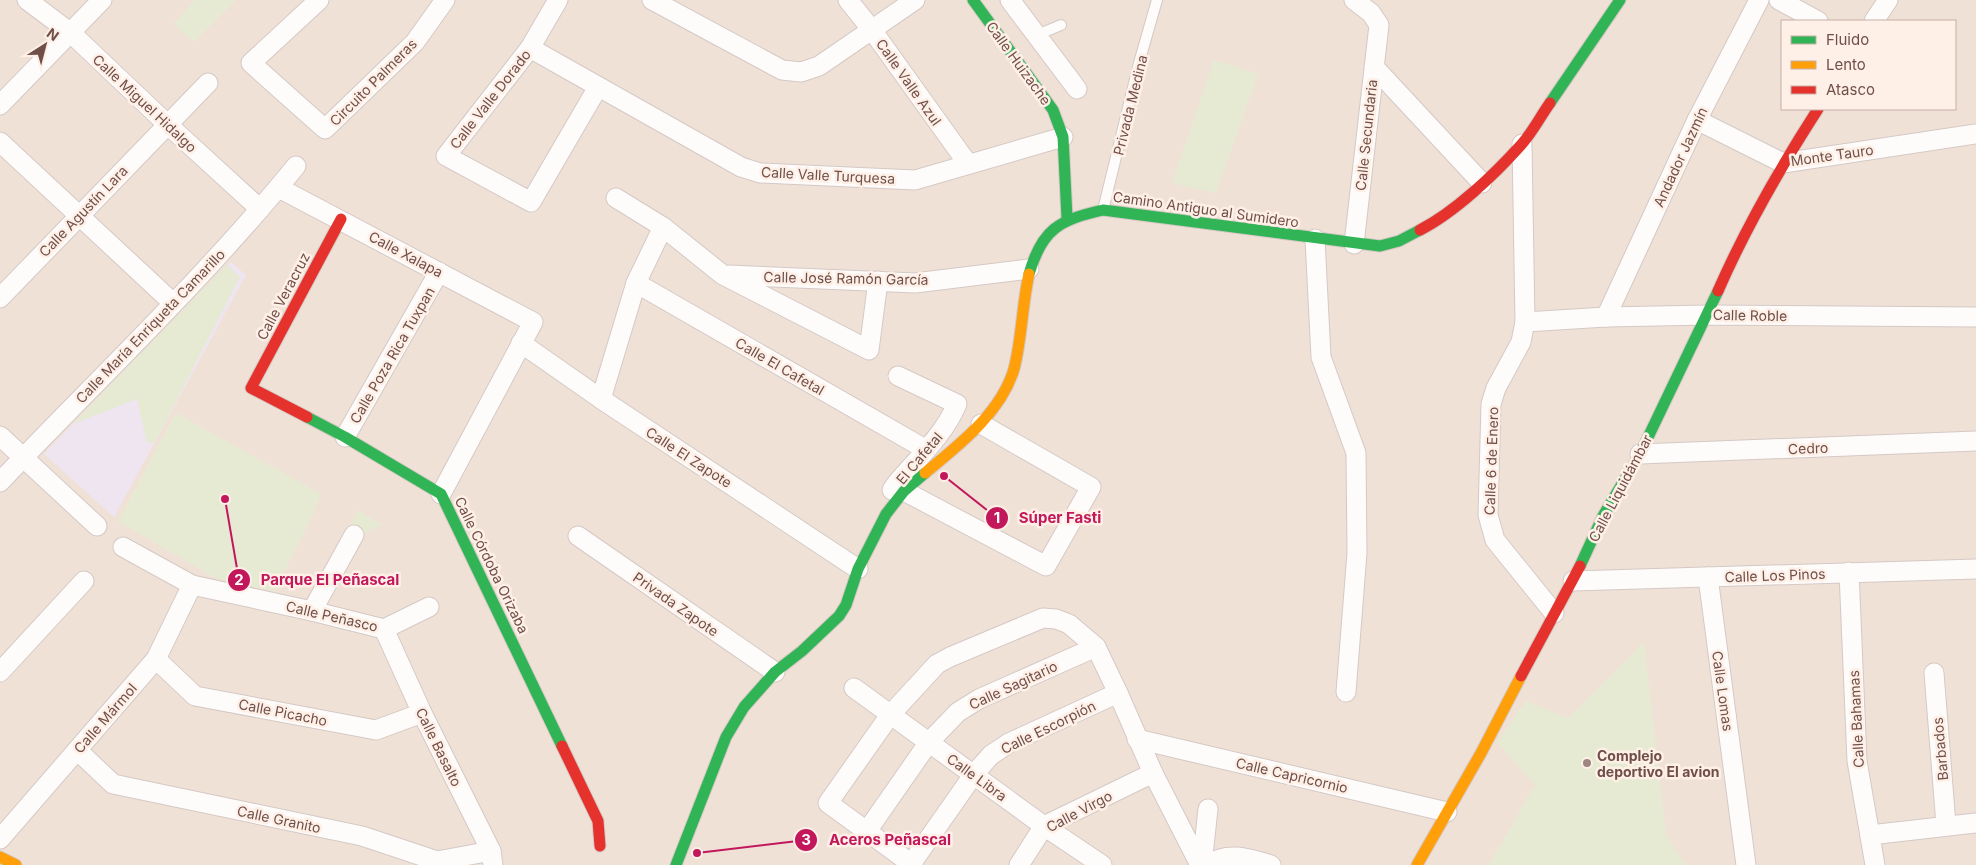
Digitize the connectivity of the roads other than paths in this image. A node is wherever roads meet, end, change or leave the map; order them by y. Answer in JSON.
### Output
{"nodes":[{"id":1,"x":28,"y":0,"type":"edge"},
{"id":2,"x":102,"y":0,"type":"edge"},
{"id":3,"x":318,"y":0,"type":"edge"},
{"id":4,"x":445,"y":0,"type":"edge"},
{"id":5,"x":558,"y":0,"type":"edge"},
{"id":6,"x":652,"y":0,"type":"edge"},
{"id":7,"x":848,"y":0,"type":"edge"},
{"id":8,"x":915,"y":0,"type":"edge"},
{"id":9,"x":974,"y":0,"type":"edge"},
{"id":10,"x":1010,"y":0,"type":"edge"},
{"id":11,"x":1158,"y":0,"type":"edge"},
{"id":12,"x":1354,"y":0,"type":"edge"},
{"id":13,"x":1620,"y":0,"type":"edge"},
{"id":14,"x":1760,"y":0,"type":"edge"},
{"id":15,"x":1779,"y":0,"type":"edge"},
{"id":16,"x":1888,"y":0,"type":"edge"},
{"id":17,"x":1816,"y":20,"type":"edge"},
{"id":18,"x":1875,"y":20,"type":"edge"},
{"id":19,"x":1061,"y":26,"type":"dead end"},
{"id":20,"x":872,"y":30,"type":"junction"},
{"id":21,"x":71,"y":33,"type":"junction"},
{"id":22,"x":1037,"y":36,"type":"junction"},
{"id":23,"x":530,"y":48,"type":"junction"},
{"id":24,"x":1374,"y":67,"type":"junction"},
{"id":25,"x":208,"y":83,"type":"dead end"},
{"id":26,"x":598,"y":87,"type":"junction"},
{"id":27,"x":1077,"y":90,"type":"dead end"},
{"id":28,"x":0,"y":105,"type":"edge"},
{"id":29,"x":1817,"y":110,"type":"edge"},
{"id":30,"x":1697,"y":120,"type":"junction"},
{"id":31,"x":167,"y":124,"type":"junction"},
{"id":32,"x":1976,"y":134,"type":"edge"},
{"id":33,"x":1063,"y":137,"type":"junction"},
{"id":34,"x":0,"y":142,"type":"edge"},
{"id":35,"x":1522,"y":144,"type":"junction"},
{"id":36,"x":1783,"y":163,"type":"junction"},
{"id":37,"x":968,"y":164,"type":"junction"},
{"id":38,"x":296,"y":166,"type":"dead end"},
{"id":39,"x":1482,"y":183,"type":"junction"},
{"id":40,"x":279,"y":188,"type":"junction"},
{"id":41,"x":616,"y":198,"type":"dead end"},
{"id":42,"x":260,"y":209,"type":"junction"},
{"id":43,"x":1103,"y":210,"type":"junction"},
{"id":44,"x":79,"y":216,"type":"junction"},
{"id":45,"x":1067,"y":218,"type":"junction"},
{"id":46,"x":340,"y":219,"type":"junction"},
{"id":47,"x":663,"y":227,"type":"junction"},
{"id":48,"x":1315,"y":239,"type":"junction"},
{"id":49,"x":1354,"y":244,"type":"junction"},
{"id":50,"x":1029,"y":269,"type":"junction"},
{"id":51,"x":439,"y":272,"type":"junction"},
{"id":52,"x":722,"y":275,"type":"junction"},
{"id":53,"x":878,"y":281,"type":"junction"},
{"id":54,"x":636,"y":283,"type":"junction"},
{"id":55,"x":0,"y":298,"type":"edge"},
{"id":56,"x":173,"y":303,"type":"junction"},
{"id":57,"x":1708,"y":315,"type":"junction"},
{"id":58,"x":1606,"y":317,"type":"junction"},
{"id":59,"x":1976,"y":317,"type":"edge"},
{"id":60,"x":1525,"y":322,"type":"junction"},
{"id":61,"x":521,"y":343,"type":"junction"},
{"id":62,"x":898,"y":376,"type":"dead end"},
{"id":63,"x":251,"y":388,"type":"joint"},
{"id":64,"x":601,"y":399,"type":"junction"},
{"id":65,"x":981,"y":424,"type":"junction"},
{"id":66,"x":0,"y":436,"type":"edge"},
{"id":67,"x":345,"y":437,"type":"junction"},
{"id":68,"x":1976,"y":442,"type":"edge"},
{"id":69,"x":925,"y":450,"type":"junction"},
{"id":70,"x":1640,"y":454,"type":"junction"},
{"id":71,"x":24,"y":458,"type":"junction"},
{"id":72,"x":0,"y":482,"type":"edge"},
{"id":73,"x":904,"y":491,"type":"junction"},
{"id":74,"x":441,"y":494,"type":"junction"},
{"id":75,"x":886,"y":514,"type":"junction"},
{"id":76,"x":97,"y":526,"type":"dead end"},
{"id":77,"x":354,"y":535,"type":"dead end"},
{"id":78,"x":578,"y":536,"type":"dead end"},
{"id":79,"x":123,"y":547,"type":"dead end"},
{"id":80,"x":1976,"y":568,"type":"edge"},
{"id":81,"x":858,"y":569,"type":"junction"},
{"id":82,"x":1849,"y":572,"type":"junction"},
{"id":83,"x":1708,"y":577,"type":"junction"},
{"id":84,"x":84,"y":581,"type":"dead end"},
{"id":85,"x":1573,"y":581,"type":"junction"},
{"id":86,"x":192,"y":586,"type":"junction"},
{"id":87,"x":428,"y":608,"type":"dead end"},
{"id":88,"x":312,"y":610,"type":"junction"},
{"id":89,"x":1554,"y":612,"type":"junction"},
{"id":90,"x":384,"y":629,"type":"junction"},
{"id":91,"x":1096,"y":647,"type":"junction"},
{"id":92,"x":156,"y":659,"type":"junction"},
{"id":93,"x":0,"y":672,"type":"edge"},
{"id":94,"x":775,"y":672,"type":"junction"},
{"id":95,"x":1934,"y":673,"type":"dead end"},
{"id":96,"x":854,"y":688,"type":"dead end"},
{"id":97,"x":1346,"y":692,"type":"dead end"},
{"id":98,"x":1118,"y":693,"type":"junction"},
{"id":99,"x":422,"y":713,"type":"junction"},
{"id":100,"x":890,"y":715,"type":"junction"},
{"id":101,"x":1137,"y":739,"type":"junction"},
{"id":102,"x":930,"y":742,"type":"junction"},
{"id":103,"x":77,"y":750,"type":"junction"},
{"id":104,"x":1153,"y":773,"type":"junction"},
{"id":105,"x":974,"y":774,"type":"junction"},
{"id":106,"x":1208,"y":809,"type":"dead end"},
{"id":107,"x":1447,"y":812,"type":"junction"},
{"id":108,"x":1976,"y":824,"type":"edge"},
{"id":109,"x":1044,"y":826,"type":"junction"},
{"id":110,"x":1946,"y":826,"type":"junction"},
{"id":111,"x":868,"y":832,"type":"junction"},
{"id":112,"x":1870,"y":835,"type":"junction"},
{"id":113,"x":0,"y":839,"type":"edge"},
{"id":114,"x":600,"y":846,"type":"dead end"},
{"id":115,"x":0,"y":857,"type":"edge"},
{"id":116,"x":492,"y":858,"type":"edge"},
{"id":117,"x":912,"y":864,"type":"edge"},
{"id":118,"x":16,"y":865,"type":"edge"},
{"id":119,"x":676,"y":865,"type":"edge"},
{"id":120,"x":1019,"y":865,"type":"edge"},
{"id":121,"x":1102,"y":865,"type":"edge"},
{"id":122,"x":1201,"y":865,"type":"edge"},
{"id":123,"x":1207,"y":865,"type":"edge"},
{"id":124,"x":1271,"y":865,"type":"edge"},
{"id":125,"x":1417,"y":865,"type":"edge"},
{"id":126,"x":1746,"y":865,"type":"edge"},
{"id":127,"x":1875,"y":865,"type":"edge"}],
"edges":[{"from":1,"to":21,"type":"street","name":"Calle Miguel Hidalgo"},
{"from":2,"to":21,"type":"street"},
{"from":3,"to":4,"type":"street","name":"Circuito Palmeras"},
{"from":5,"to":23,"type":"street","name":"Calle Valle Dorado"},
{"from":6,"to":20,"type":"street"},
{"from":7,"to":20,"type":"street","name":"Calle Valle Azul"},
{"from":8,"to":20,"type":"street"},
{"from":9,"to":33,"type":"main road","name":"Calle Huizache"},
{"from":10,"to":22,"type":"street"},
{"from":11,"to":43,"type":"lane","name":"Privada Medina"},
{"from":12,"to":24,"type":"street","name":"Calle Secundaria"},
{"from":13,"to":35,"type":"main road","name":"Camino Antiguo al Sumidero"},
{"from":14,"to":30,"type":"street","name":"Andador Jazmín"},
{"from":15,"to":17,"type":"street"},
{"from":16,"to":18,"type":"street"},
{"from":19,"to":22,"type":"lane"},
{"from":20,"to":37,"type":"street","name":"Calle Valle Azul"},
{"from":21,"to":28,"type":"street"},
{"from":21,"to":31,"type":"street","name":"Calle Miguel Hidalgo"},
{"from":22,"to":27,"type":"street"},
{"from":23,"to":26,"type":"street","name":"Calle Valle Turquesa"},
{"from":23,"to":26,"type":"street","name":"Calle Valle Dorado"},
{"from":24,"to":39,"type":"street"},
{"from":24,"to":49,"type":"street","name":"Calle Secundaria"},
{"from":25,"to":31,"type":"street","name":"Calle Agustín Lara"},
{"from":26,"to":37,"type":"street","name":"Calle Valle Turquesa"},
{"from":29,"to":36,"type":"main road","name":"Calle Liquidámbar"},
{"from":30,"to":36,"type":"street","name":"Monte Tauro"},
{"from":30,"to":58,"type":"street","name":"Andador Jazmín"},
{"from":31,"to":42,"type":"street","name":"Calle Miguel Hidalgo"},
{"from":31,"to":44,"type":"street","name":"Calle Agustín Lara"},
{"from":32,"to":36,"type":"street","name":"Monte Tauro"},
{"from":33,"to":37,"type":"street","name":"Calle Valle Turquesa"},
{"from":33,"to":45,"type":"main road","name":"Calle Huizache"},
{"from":34,"to":44,"type":"street"},
{"from":35,"to":39,"type":"main road","name":"Camino Antiguo al Sumidero"},
{"from":35,"to":60,"type":"street","name":"Calle 6 de Enero"},
{"from":36,"to":57,"type":"main road","name":"Calle Liquidámbar"},
{"from":38,"to":40,"type":"street","name":"Calle María Enriqueta Camarillo"},
{"from":39,"to":49,"type":"main road","name":"Camino Antiguo al Sumidero"},
{"from":40,"to":42,"type":"street","name":"Calle María Enriqueta Camarillo"},
{"from":40,"to":46,"type":"street","name":"Calle Xalapa"},
{"from":41,"to":47,"type":"street"},
{"from":42,"to":56,"type":"street","name":"Calle María Enriqueta Camarillo"},
{"from":43,"to":45,"type":"main road","name":"Camino Antiguo al Sumidero"},
{"from":43,"to":48,"type":"main road","name":"Camino Antiguo al Sumidero"},
{"from":44,"to":55,"type":"street","name":"Calle Agustín Lara"},
{"from":44,"to":56,"type":"street"},
{"from":45,"to":50,"type":"main road","name":"Camino Antiguo al Sumidero"},
{"from":46,"to":51,"type":"street","name":"Calle Xalapa"},
{"from":46,"to":63,"type":"main road","name":"Calle Veracruz"},
{"from":47,"to":52,"type":"street"},
{"from":47,"to":54,"type":"street"},
{"from":48,"to":49,"type":"main road","name":"Camino Antiguo al Sumidero"},
{"from":48,"to":97,"type":"street"},
{"from":50,"to":53,"type":"street","name":"Calle José Ramón García"},
{"from":50,"to":65,"type":"main road","name":"Camino Antiguo al Sumidero"},
{"from":51,"to":61,"type":"street","name":"Calle Xalapa"},
{"from":51,"to":67,"type":"street","name":"Calle Poza Rica Tuxpan"},
{"from":52,"to":53,"type":"street","name":"Calle José Ramón García"},
{"from":52,"to":53,"type":"street"},
{"from":54,"to":64,"type":"street"},
{"from":54,"to":69,"type":"street","name":"Calle El Cafetal"},
{"from":56,"to":71,"type":"street","name":"Calle María Enriqueta Camarillo"},
{"from":57,"to":58,"type":"street","name":"Calle Roble"},
{"from":57,"to":59,"type":"street","name":"Calle Roble"},
{"from":57,"to":70,"type":"main road","name":"Calle Liquidámbar"},
{"from":58,"to":60,"type":"street","name":"Calle Roble"},
{"from":60,"to":89,"type":"street","name":"Calle 6 de Enero"},
{"from":61,"to":64,"type":"street","name":"Calle El Zapote"},
{"from":61,"to":74,"type":"street"},
{"from":62,"to":69,"type":"street","name":"El Cafetal"},
{"from":63,"to":67,"type":"main road","name":"Calle Córdoba Orizaba"},
{"from":64,"to":81,"type":"street","name":"Calle El Zapote"},
{"from":65,"to":73,"type":"main road","name":"Camino Antiguo al Sumidero"},
{"from":65,"to":73,"type":"street"},
{"from":66,"to":71,"type":"street"},
{"from":67,"to":74,"type":"main road","name":"Calle Córdoba Orizaba"},
{"from":68,"to":70,"type":"street","name":"Cedro"},
{"from":69,"to":75,"type":"street","name":"El Cafetal"},
{"from":70,"to":85,"type":"main road","name":"Calle Liquidámbar"},
{"from":71,"to":72,"type":"street","name":"Calle María Enriqueta Camarillo"},
{"from":71,"to":76,"type":"street"},
{"from":73,"to":75,"type":"main road","name":"Camino Antiguo al Sumidero"},
{"from":74,"to":114,"type":"main road","name":"Calle Córdoba Orizaba"},
{"from":75,"to":81,"type":"main road","name":"Camino Antiguo al Sumidero"},
{"from":77,"to":88,"type":"street"},
{"from":78,"to":94,"type":"street","name":"Privada Zapote"},
{"from":79,"to":86,"type":"street","name":"Calle Peñasco"},
{"from":80,"to":82,"type":"street","name":"Calle Los Pinos"},
{"from":81,"to":94,"type":"main road","name":"Camino Antiguo al Sumidero"},
{"from":82,"to":83,"type":"street","name":"Calle Los Pinos"},
{"from":82,"to":112,"type":"street","name":"Calle Bahamas"},
{"from":83,"to":85,"type":"street","name":"Calle Los Pinos"},
{"from":83,"to":126,"type":"street","name":"Calle Lomas"},
{"from":84,"to":93,"type":"street"},
{"from":85,"to":89,"type":"main road","name":"Calle Liquidámbar"},
{"from":86,"to":88,"type":"street","name":"Calle Peñasco"},
{"from":86,"to":92,"type":"street","name":"Calle Mármol"},
{"from":87,"to":90,"type":"street","name":"Calle Peñasco"},
{"from":88,"to":90,"type":"street","name":"Calle Peñasco"},
{"from":89,"to":107,"type":"main road","name":"Calle Liquidámbar"},
{"from":90,"to":99,"type":"street","name":"Calle Basalto"},
{"from":91,"to":98,"type":"street"},
{"from":91,"to":100,"type":"street"},
{"from":91,"to":102,"type":"street","name":"Calle Sagitario"},
{"from":92,"to":99,"type":"street","name":"Calle Picacho"},
{"from":92,"to":103,"type":"street","name":"Calle Mármol"},
{"from":94,"to":119,"type":"main road","name":"Camino Antiguo al Sumidero"},
{"from":95,"to":110,"type":"street","name":"Barbados"},
{"from":96,"to":100,"type":"street","name":"Calle Libra"},
{"from":98,"to":101,"type":"street"},
{"from":98,"to":105,"type":"street","name":"Calle Escorpión"},
{"from":99,"to":116,"type":"street","name":"Calle Basalto"},
{"from":100,"to":102,"type":"street","name":"Calle Libra"},
{"from":100,"to":111,"type":"street"},
{"from":101,"to":104,"type":"street"},
{"from":101,"to":107,"type":"street","name":"Calle Capricornio"},
{"from":102,"to":105,"type":"street","name":"Calle Libra"},
{"from":102,"to":111,"type":"street","name":"Calle Sagitario"},
{"from":103,"to":113,"type":"street","name":"Calle Mármol"},
{"from":103,"to":116,"type":"street","name":"Calle Granito"},
{"from":104,"to":109,"type":"street","name":"Calle Virgo"},
{"from":104,"to":122,"type":"street"},
{"from":105,"to":109,"type":"street","name":"Calle Libra"},
{"from":105,"to":117,"type":"street","name":"Calle Escorpión"},
{"from":106,"to":122,"type":"street"},
{"from":107,"to":125,"type":"main road","name":"Calle Liquidámbar"},
{"from":108,"to":110,"type":"street"},
{"from":109,"to":120,"type":"street","name":"Calle Virgo"},
{"from":109,"to":121,"type":"street","name":"Calle Libra"},
{"from":110,"to":112,"type":"street"},
{"from":111,"to":117,"type":"street"},
{"from":112,"to":127,"type":"street","name":"Calle Bahamas"},
{"from":115,"to":118,"type":"main road"},
{"from":123,"to":124,"type":"street"}]}
